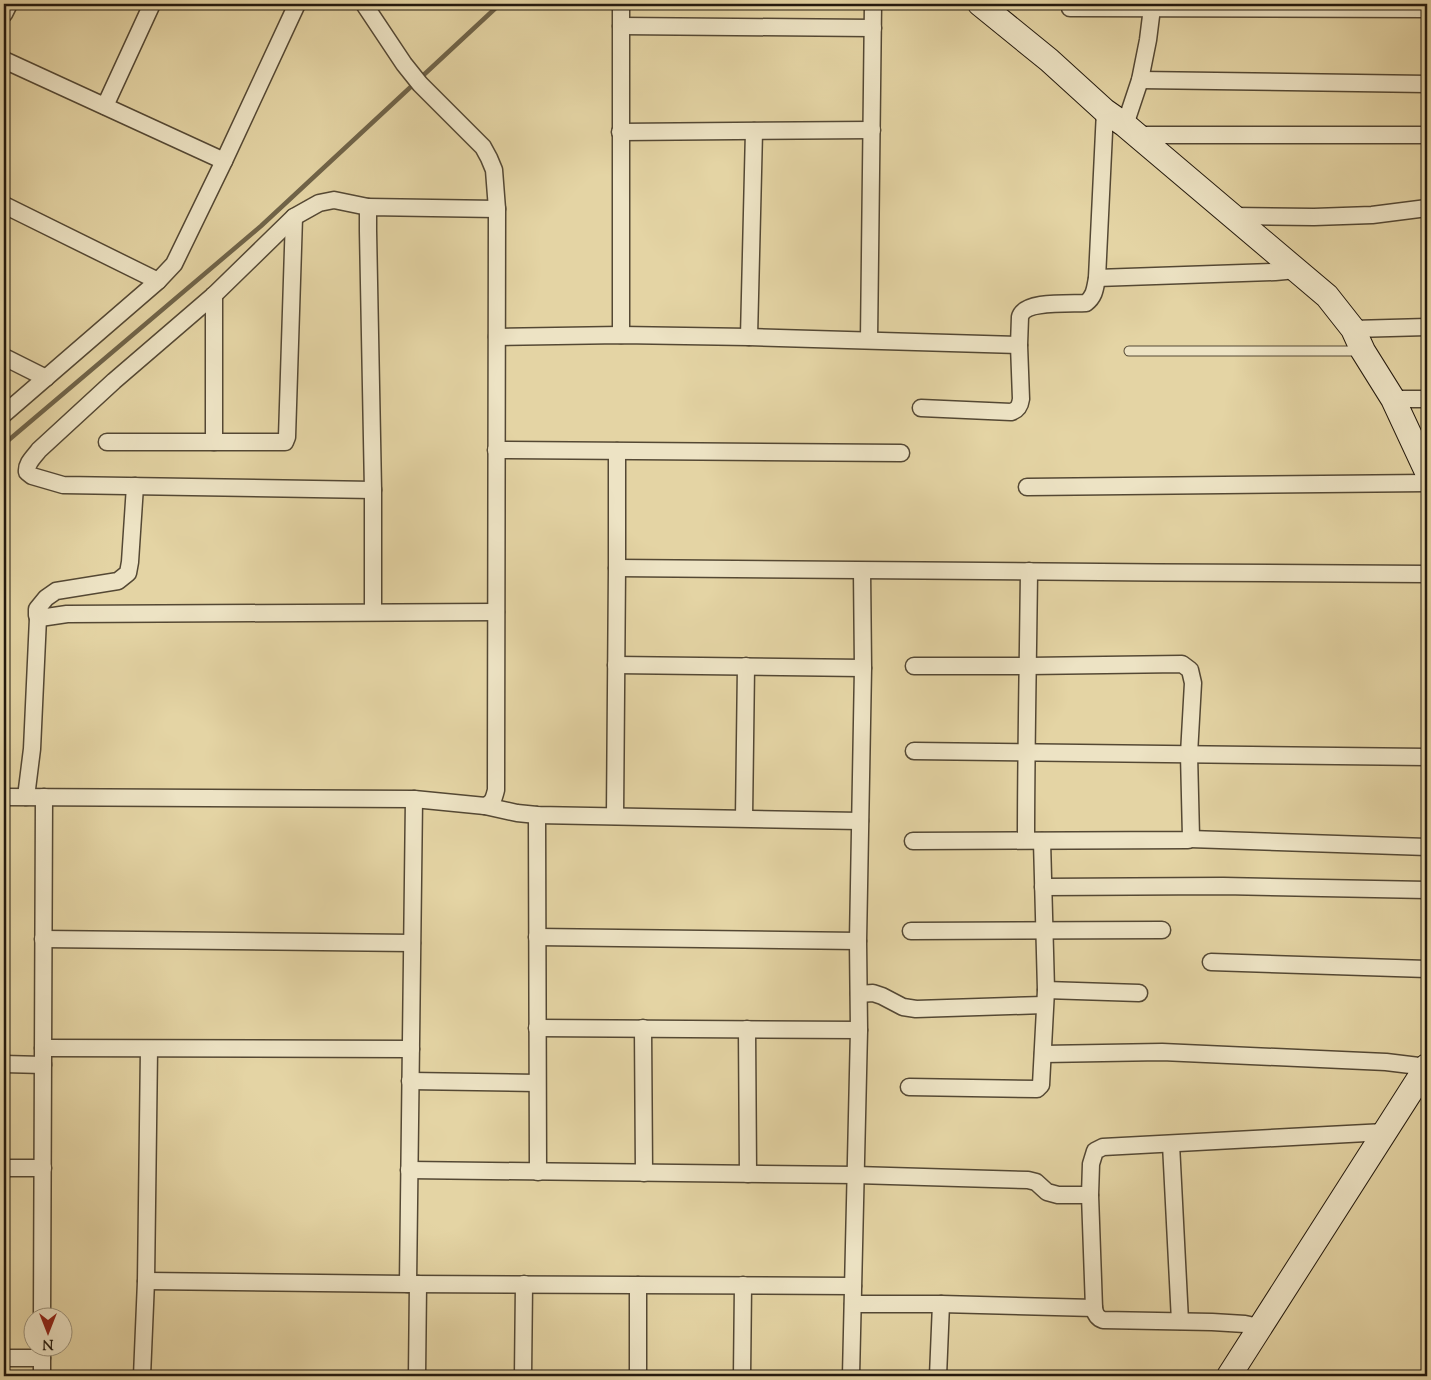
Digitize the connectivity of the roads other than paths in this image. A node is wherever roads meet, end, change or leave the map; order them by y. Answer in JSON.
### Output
{"nodes":[{"id":1,"x":9,"y":4,"type":"edge"},
{"id":2,"x":152,"y":4,"type":"edge"},
{"id":3,"x":297,"y":4,"type":"edge"},
{"id":4,"x":364,"y":4,"type":"edge"},
{"id":5,"x":621,"y":4,"type":"edge"},
{"id":6,"x":873,"y":4,"type":"edge"},
{"id":7,"x":980,"y":4,"type":"edge"},
{"id":8,"x":1104,"y":6,"type":"edge"},
{"id":9,"x":1174,"y":6,"type":"edge"},
{"id":10,"x":1250,"y":6,"type":"edge"},
{"id":11,"x":1326,"y":6,"type":"edge"},
{"id":12,"x":1397,"y":6,"type":"edge"},
{"id":13,"x":1070,"y":8,"type":"dead end"},
{"id":14,"x":1152,"y":8,"type":"junction"},
{"id":15,"x":1427,"y":9,"type":"edge"},
{"id":16,"x":4,"y":14,"type":"edge"},
{"id":17,"x":621,"y":26,"type":"junction"},
{"id":18,"x":873,"y":28,"type":"junction"},
{"id":19,"x":4,"y":60,"type":"edge"},
{"id":20,"x":1140,"y":80,"type":"junction"},
{"id":21,"x":1427,"y":84,"type":"edge"},
{"id":22,"x":105,"y":106,"type":"junction"},
{"id":23,"x":1105,"y":110,"type":"junction"},
{"id":24,"x":872,"y":130,"type":"junction"},
{"id":25,"x":1131,"y":130,"type":"junction"},
{"id":26,"x":754,"y":131,"type":"junction"},
{"id":27,"x":620,"y":132,"type":"junction"},
{"id":28,"x":1427,"y":135,"type":"edge"},
{"id":29,"x":224,"y":161,"type":"junction"},
{"id":30,"x":4,"y":204,"type":"edge"},
{"id":31,"x":368,"y":207,"type":"junction"},
{"id":32,"x":1427,"y":208,"type":"edge"},
{"id":33,"x":497,"y":209,"type":"junction"},
{"id":34,"x":1232,"y":216,"type":"junction"},
{"id":35,"x":294,"y":217,"type":"junction"},
{"id":36,"x":1296,"y":270,"type":"junction"},
{"id":37,"x":1097,"y":278,"type":"junction"},
{"id":38,"x":158,"y":280,"type":"junction"},
{"id":39,"x":214,"y":295,"type":"junction"},
{"id":40,"x":1427,"y":327,"type":"edge"},
{"id":41,"x":1353,"y":329,"type":"junction"},
{"id":42,"x":621,"y":335,"type":"junction"},
{"id":43,"x":497,"y":337,"type":"junction"},
{"id":44,"x":749,"y":337,"type":"junction"},
{"id":45,"x":869,"y":340,"type":"junction"},
{"id":46,"x":1019,"y":345,"type":"junction"},
{"id":47,"x":1129,"y":351,"type":"dead end"},
{"id":48,"x":1363,"y":351,"type":"junction"},
{"id":49,"x":4,"y":356,"type":"edge"},
{"id":50,"x":46,"y":378,"type":"junction"},
{"id":51,"x":1393,"y":399,"type":"junction"},
{"id":52,"x":1427,"y":399,"type":"edge"},
{"id":53,"x":921,"y":408,"type":"dead end"},
{"id":54,"x":4,"y":414,"type":"edge"},
{"id":55,"x":107,"y":442,"type":"dead end"},
{"id":56,"x":214,"y":442,"type":"junction"},
{"id":57,"x":496,"y":450,"type":"junction"},
{"id":58,"x":617,"y":451,"type":"junction"},
{"id":59,"x":901,"y":453,"type":"dead end"},
{"id":60,"x":1427,"y":472,"type":"edge"},
{"id":61,"x":1427,"y":483,"type":"edge"},
{"id":62,"x":135,"y":486,"type":"junction"},
{"id":63,"x":1027,"y":487,"type":"dead end"},
{"id":64,"x":373,"y":490,"type":"junction"},
{"id":65,"x":617,"y":568,"type":"junction"},
{"id":66,"x":1028,"y":571,"type":"junction"},
{"id":67,"x":862,"y":572,"type":"junction"},
{"id":68,"x":1427,"y":574,"type":"edge"},
{"id":69,"x":373,"y":612,"type":"junction"},
{"id":70,"x":496,"y":612,"type":"junction"},
{"id":71,"x":38,"y":618,"type":"junction"},
{"id":72,"x":616,"y":665,"type":"junction"},
{"id":73,"x":746,"y":666,"type":"junction"},
{"id":74,"x":914,"y":666,"type":"dead end"},
{"id":75,"x":1028,"y":666,"type":"junction"},
{"id":76,"x":863,"y":668,"type":"junction"},
{"id":77,"x":914,"y":751,"type":"dead end"},
{"id":78,"x":1026,"y":752,"type":"junction"},
{"id":79,"x":1189,"y":754,"type":"junction"},
{"id":80,"x":1427,"y":757,"type":"edge"},
{"id":81,"x":4,"y":797,"type":"edge"},
{"id":82,"x":26,"y":797,"type":"junction"},
{"id":83,"x":44,"y":797,"type":"junction"},
{"id":84,"x":414,"y":799,"type":"junction"},
{"id":85,"x":485,"y":806,"type":"junction"},
{"id":86,"x":537,"y":815,"type":"junction"},
{"id":87,"x":615,"y":816,"type":"junction"},
{"id":88,"x":744,"y":818,"type":"junction"},
{"id":89,"x":860,"y":820,"type":"junction"},
{"id":90,"x":1190,"y":838,"type":"junction"},
{"id":91,"x":913,"y":841,"type":"dead end"},
{"id":92,"x":1034,"y":841,"type":"junction"},
{"id":93,"x":1427,"y":847,"type":"edge"},
{"id":94,"x":1043,"y":888,"type":"junction"},
{"id":95,"x":1427,"y":890,"type":"edge"},
{"id":96,"x":911,"y":930,"type":"dead end"},
{"id":97,"x":1044,"y":930,"type":"junction"},
{"id":98,"x":1162,"y":930,"type":"dead end"},
{"id":99,"x":537,"y":937,"type":"junction"},
{"id":100,"x":43,"y":939,"type":"junction"},
{"id":101,"x":858,"y":942,"type":"junction"},
{"id":102,"x":412,"y":943,"type":"junction"},
{"id":103,"x":1211,"y":962,"type":"dead end"},
{"id":104,"x":1427,"y":969,"type":"edge"},
{"id":105,"x":1139,"y":993,"type":"dead end"},
{"id":106,"x":859,"y":994,"type":"junction"},
{"id":107,"x":1045,"y":997,"type":"junction"},
{"id":108,"x":537,"y":1028,"type":"junction"},
{"id":109,"x":642,"y":1028,"type":"junction"},
{"id":110,"x":747,"y":1029,"type":"junction"},
{"id":111,"x":859,"y":1030,"type":"junction"},
{"id":112,"x":149,"y":1049,"type":"junction"},
{"id":113,"x":411,"y":1050,"type":"junction"},
{"id":114,"x":1043,"y":1054,"type":"junction"},
{"id":115,"x":43,"y":1056,"type":"junction"},
{"id":116,"x":4,"y":1064,"type":"edge"},
{"id":117,"x":1427,"y":1066,"type":"edge"},
{"id":118,"x":410,"y":1081,"type":"junction"},
{"id":119,"x":537,"y":1083,"type":"junction"},
{"id":120,"x":910,"y":1087,"type":"dead end"},
{"id":121,"x":1385,"y":1132,"type":"junction"},
{"id":122,"x":1171,"y":1144,"type":"junction"},
{"id":123,"x":4,"y":1168,"type":"edge"},
{"id":124,"x":42,"y":1168,"type":"junction"},
{"id":125,"x":409,"y":1170,"type":"junction"},
{"id":126,"x":538,"y":1172,"type":"junction"},
{"id":127,"x":644,"y":1172,"type":"junction"},
{"id":128,"x":748,"y":1174,"type":"junction"},
{"id":129,"x":856,"y":1175,"type":"junction"},
{"id":130,"x":1090,"y":1195,"type":"junction"},
{"id":131,"x":146,"y":1280,"type":"junction"},
{"id":132,"x":413,"y":1284,"type":"junction"},
{"id":133,"x":524,"y":1284,"type":"junction"},
{"id":134,"x":638,"y":1285,"type":"junction"},
{"id":135,"x":743,"y":1285,"type":"junction"},
{"id":136,"x":854,"y":1286,"type":"junction"},
{"id":137,"x":853,"y":1304,"type":"junction"},
{"id":138,"x":941,"y":1304,"type":"junction"},
{"id":139,"x":42,"y":1308,"type":"edge"},
{"id":140,"x":1094,"y":1308,"type":"junction"},
{"id":141,"x":1180,"y":1321,"type":"junction"},
{"id":142,"x":1259,"y":1327,"type":"junction"},
{"id":143,"x":22,"y":1356,"type":"edge"},
{"id":144,"x":4,"y":1358,"type":"edge"},
{"id":145,"x":42,"y":1358,"type":"edge"},
{"id":146,"x":42,"y":1376,"type":"edge"},
{"id":147,"x":142,"y":1376,"type":"edge"},
{"id":148,"x":417,"y":1376,"type":"edge"},
{"id":149,"x":523,"y":1376,"type":"edge"},
{"id":150,"x":638,"y":1376,"type":"edge"},
{"id":151,"x":742,"y":1376,"type":"edge"},
{"id":152,"x":851,"y":1376,"type":"edge"},
{"id":153,"x":938,"y":1376,"type":"edge"},
{"id":154,"x":1229,"y":1376,"type":"edge"}],
"edges":[{"from":1,"to":16,"type":"street"},
{"from":2,"to":22,"type":"street"},
{"from":3,"to":29,"type":"street"},
{"from":4,"to":33,"type":"street"},
{"from":5,"to":17,"type":"street"},
{"from":6,"to":18,"type":"street"},
{"from":7,"to":23,"type":"street"},
{"from":8,"to":13,"type":"street"},
{"from":8,"to":14,"type":"street"},
{"from":9,"to":10,"type":"street"},
{"from":9,"to":14,"type":"street"},
{"from":10,"to":11,"type":"street"},
{"from":11,"to":12,"type":"street"},
{"from":12,"to":15,"type":"street"},
{"from":14,"to":20,"type":"street"},
{"from":17,"to":18,"type":"street"},
{"from":17,"to":27,"type":"street"},
{"from":18,"to":24,"type":"street"},
{"from":19,"to":22,"type":"street"},
{"from":20,"to":21,"type":"street"},
{"from":20,"to":25,"type":"street"},
{"from":22,"to":29,"type":"street"},
{"from":23,"to":25,"type":"street"},
{"from":23,"to":37,"type":"street"},
{"from":24,"to":26,"type":"street"},
{"from":24,"to":45,"type":"street"},
{"from":25,"to":28,"type":"street"},
{"from":25,"to":34,"type":"street"},
{"from":26,"to":27,"type":"street"},
{"from":26,"to":44,"type":"street"},
{"from":27,"to":42,"type":"street"},
{"from":29,"to":38,"type":"street"},
{"from":30,"to":38,"type":"street"},
{"from":31,"to":33,"type":"street"},
{"from":31,"to":35,"type":"street"},
{"from":31,"to":64,"type":"street"},
{"from":32,"to":34,"type":"street"},
{"from":33,"to":43,"type":"street"},
{"from":34,"to":36,"type":"street"},
{"from":35,"to":39,"type":"street"},
{"from":35,"to":56,"type":"street"},
{"from":36,"to":37,"type":"street"},
{"from":36,"to":41,"type":"street"},
{"from":37,"to":46,"type":"street"},
{"from":38,"to":50,"type":"street"},
{"from":39,"to":56,"type":"street"},
{"from":39,"to":62,"type":"street"},
{"from":40,"to":41,"type":"street"},
{"from":41,"to":48,"type":"street"},
{"from":42,"to":43,"type":"street"},
{"from":42,"to":44,"type":"street"},
{"from":43,"to":57,"type":"street"},
{"from":44,"to":45,"type":"street"},
{"from":45,"to":46,"type":"street"},
{"from":46,"to":53,"type":"street"},
{"from":47,"to":48,"type":"lane"},
{"from":48,"to":51,"type":"street"},
{"from":49,"to":50,"type":"street"},
{"from":50,"to":54,"type":"street"},
{"from":51,"to":52,"type":"street"},
{"from":51,"to":60,"type":"street"},
{"from":55,"to":56,"type":"street"},
{"from":57,"to":58,"type":"street"},
{"from":57,"to":70,"type":"street"},
{"from":58,"to":59,"type":"street"},
{"from":58,"to":65,"type":"street"},
{"from":61,"to":63,"type":"street"},
{"from":62,"to":64,"type":"street"},
{"from":62,"to":71,"type":"street"},
{"from":64,"to":69,"type":"street"},
{"from":65,"to":67,"type":"street"},
{"from":65,"to":72,"type":"street"},
{"from":66,"to":67,"type":"street"},
{"from":66,"to":68,"type":"street"},
{"from":66,"to":75,"type":"street"},
{"from":67,"to":76,"type":"street"},
{"from":69,"to":70,"type":"street"},
{"from":69,"to":71,"type":"street"},
{"from":70,"to":85,"type":"street"},
{"from":71,"to":82,"type":"street"},
{"from":72,"to":73,"type":"street"},
{"from":72,"to":87,"type":"street"},
{"from":73,"to":76,"type":"street"},
{"from":73,"to":88,"type":"street"},
{"from":74,"to":75,"type":"street"},
{"from":75,"to":78,"type":"street"},
{"from":75,"to":79,"type":"street"},
{"from":76,"to":89,"type":"street"},
{"from":77,"to":78,"type":"street"},
{"from":78,"to":79,"type":"street"},
{"from":78,"to":92,"type":"street"},
{"from":79,"to":80,"type":"street"},
{"from":79,"to":90,"type":"street"},
{"from":81,"to":82,"type":"street"},
{"from":82,"to":83,"type":"street"},
{"from":83,"to":84,"type":"street"},
{"from":83,"to":100,"type":"street"},
{"from":84,"to":85,"type":"street"},
{"from":84,"to":102,"type":"street"},
{"from":85,"to":86,"type":"street"},
{"from":86,"to":87,"type":"street"},
{"from":86,"to":99,"type":"street"},
{"from":87,"to":88,"type":"street"},
{"from":88,"to":89,"type":"street"},
{"from":89,"to":101,"type":"street"},
{"from":90,"to":92,"type":"street"},
{"from":90,"to":93,"type":"street"},
{"from":91,"to":92,"type":"street"},
{"from":92,"to":94,"type":"street"},
{"from":94,"to":95,"type":"street"},
{"from":94,"to":97,"type":"street"},
{"from":96,"to":97,"type":"street"},
{"from":97,"to":98,"type":"street"},
{"from":97,"to":107,"type":"street"},
{"from":99,"to":101,"type":"street"},
{"from":99,"to":108,"type":"street"},
{"from":100,"to":102,"type":"street"},
{"from":100,"to":115,"type":"street"},
{"from":101,"to":106,"type":"street"},
{"from":102,"to":113,"type":"street"},
{"from":103,"to":104,"type":"street"},
{"from":105,"to":107,"type":"street"},
{"from":106,"to":107,"type":"street"},
{"from":106,"to":111,"type":"street"},
{"from":107,"to":114,"type":"street"},
{"from":108,"to":109,"type":"street"},
{"from":108,"to":119,"type":"street"},
{"from":109,"to":110,"type":"street"},
{"from":109,"to":127,"type":"street"},
{"from":110,"to":111,"type":"street"},
{"from":110,"to":128,"type":"street"},
{"from":111,"to":129,"type":"street"},
{"from":112,"to":113,"type":"street"},
{"from":112,"to":115,"type":"street"},
{"from":112,"to":131,"type":"street"},
{"from":113,"to":118,"type":"street"},
{"from":114,"to":117,"type":"street"},
{"from":114,"to":120,"type":"street"},
{"from":115,"to":116,"type":"street"},
{"from":115,"to":124,"type":"street"},
{"from":117,"to":121,"type":"street"},
{"from":118,"to":119,"type":"street"},
{"from":118,"to":125,"type":"street"},
{"from":119,"to":126,"type":"street"},
{"from":121,"to":122,"type":"street"},
{"from":121,"to":142,"type":"street"},
{"from":122,"to":130,"type":"street"},
{"from":122,"to":141,"type":"street"},
{"from":123,"to":124,"type":"street"},
{"from":124,"to":139,"type":"street"},
{"from":125,"to":126,"type":"street"},
{"from":125,"to":132,"type":"street"},
{"from":126,"to":127,"type":"street"},
{"from":127,"to":128,"type":"street"},
{"from":128,"to":129,"type":"street"},
{"from":129,"to":130,"type":"street"},
{"from":129,"to":136,"type":"street"},
{"from":130,"to":140,"type":"street"},
{"from":131,"to":132,"type":"street"},
{"from":131,"to":147,"type":"street"},
{"from":132,"to":133,"type":"street"},
{"from":132,"to":148,"type":"street"},
{"from":133,"to":134,"type":"street"},
{"from":133,"to":149,"type":"street"},
{"from":134,"to":135,"type":"street"},
{"from":134,"to":150,"type":"street"},
{"from":135,"to":136,"type":"street"},
{"from":135,"to":151,"type":"street"},
{"from":136,"to":137,"type":"street"},
{"from":137,"to":138,"type":"street"},
{"from":137,"to":152,"type":"street"},
{"from":138,"to":140,"type":"street"},
{"from":138,"to":153,"type":"street"},
{"from":140,"to":141,"type":"street"},
{"from":141,"to":142,"type":"street"},
{"from":142,"to":154,"type":"street"},
{"from":143,"to":144,"type":"street"},
{"from":145,"to":146,"type":"street"}]}
